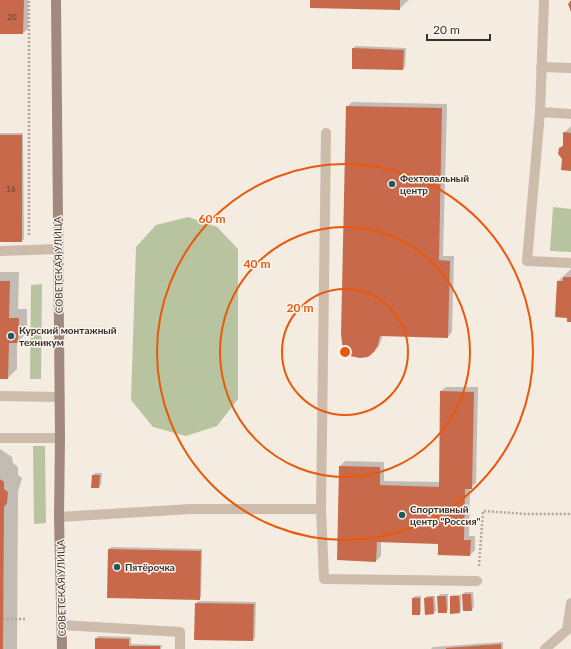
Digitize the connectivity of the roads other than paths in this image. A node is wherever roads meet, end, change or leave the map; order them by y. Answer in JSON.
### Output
{"nodes":[{"id":1,"x":56,"y":0,"type":"edge"},
{"id":2,"x":544,"y":0,"type":"edge"},
{"id":3,"x":541,"y":67,"type":"junction"},
{"id":4,"x":571,"y":68,"type":"edge"},
{"id":5,"x":540,"y":112,"type":"junction"},
{"id":6,"x":571,"y":114,"type":"edge"},
{"id":7,"x":326,"y":133,"type":"dead end"},
{"id":8,"x":58,"y":249,"type":"junction"},
{"id":9,"x":0,"y":251,"type":"edge"},
{"id":10,"x":571,"y":263,"type":"edge"},
{"id":11,"x":0,"y":396,"type":"edge"},
{"id":12,"x":60,"y":396,"type":"junction"},
{"id":13,"x":0,"y":438,"type":"edge"},
{"id":14,"x":60,"y":438,"type":"junction"},
{"id":15,"x":321,"y":509,"type":"junction"},
{"id":16,"x":59,"y":517,"type":"junction"},
{"id":17,"x":478,"y":581,"type":"road end"},
{"id":18,"x":571,"y":603,"type":"edge"},
{"id":19,"x":62,"y":625,"type":"junction"},
{"id":20,"x":62,"y":649,"type":"edge"},
{"id":21,"x":180,"y":649,"type":"edge"},
{"id":22,"x":545,"y":649,"type":"edge"}],
"edges":[{"from":1,"to":8,"type":"street","name":"СОВЕТСКАЯ УЛИЦА"},
{"from":2,"to":3,"type":"lane"},
{"from":3,"to":4,"type":"lane"},
{"from":3,"to":5,"type":"lane"},
{"from":5,"to":6,"type":"lane"},
{"from":5,"to":10,"type":"lane"},
{"from":7,"to":15,"type":"lane"},
{"from":8,"to":9,"type":"lane"},
{"from":8,"to":12,"type":"street","name":"СОВЕТСКАЯ УЛИЦА"},
{"from":11,"to":12,"type":"lane"},
{"from":12,"to":14,"type":"street","name":"СОВЕТСКАЯ УЛИЦА"},
{"from":13,"to":14,"type":"lane"},
{"from":14,"to":16,"type":"street","name":"СОВЕТСКАЯ УЛИЦА"},
{"from":15,"to":16,"type":"lane"},
{"from":15,"to":17,"type":"lane"},
{"from":16,"to":19,"type":"street","name":"СОВЕТСКАЯ УЛИЦА"},
{"from":18,"to":22,"type":"lane"},
{"from":19,"to":20,"type":"street","name":"СОВЕТСКАЯ УЛИЦА"},
{"from":19,"to":21,"type":"lane"}]}
